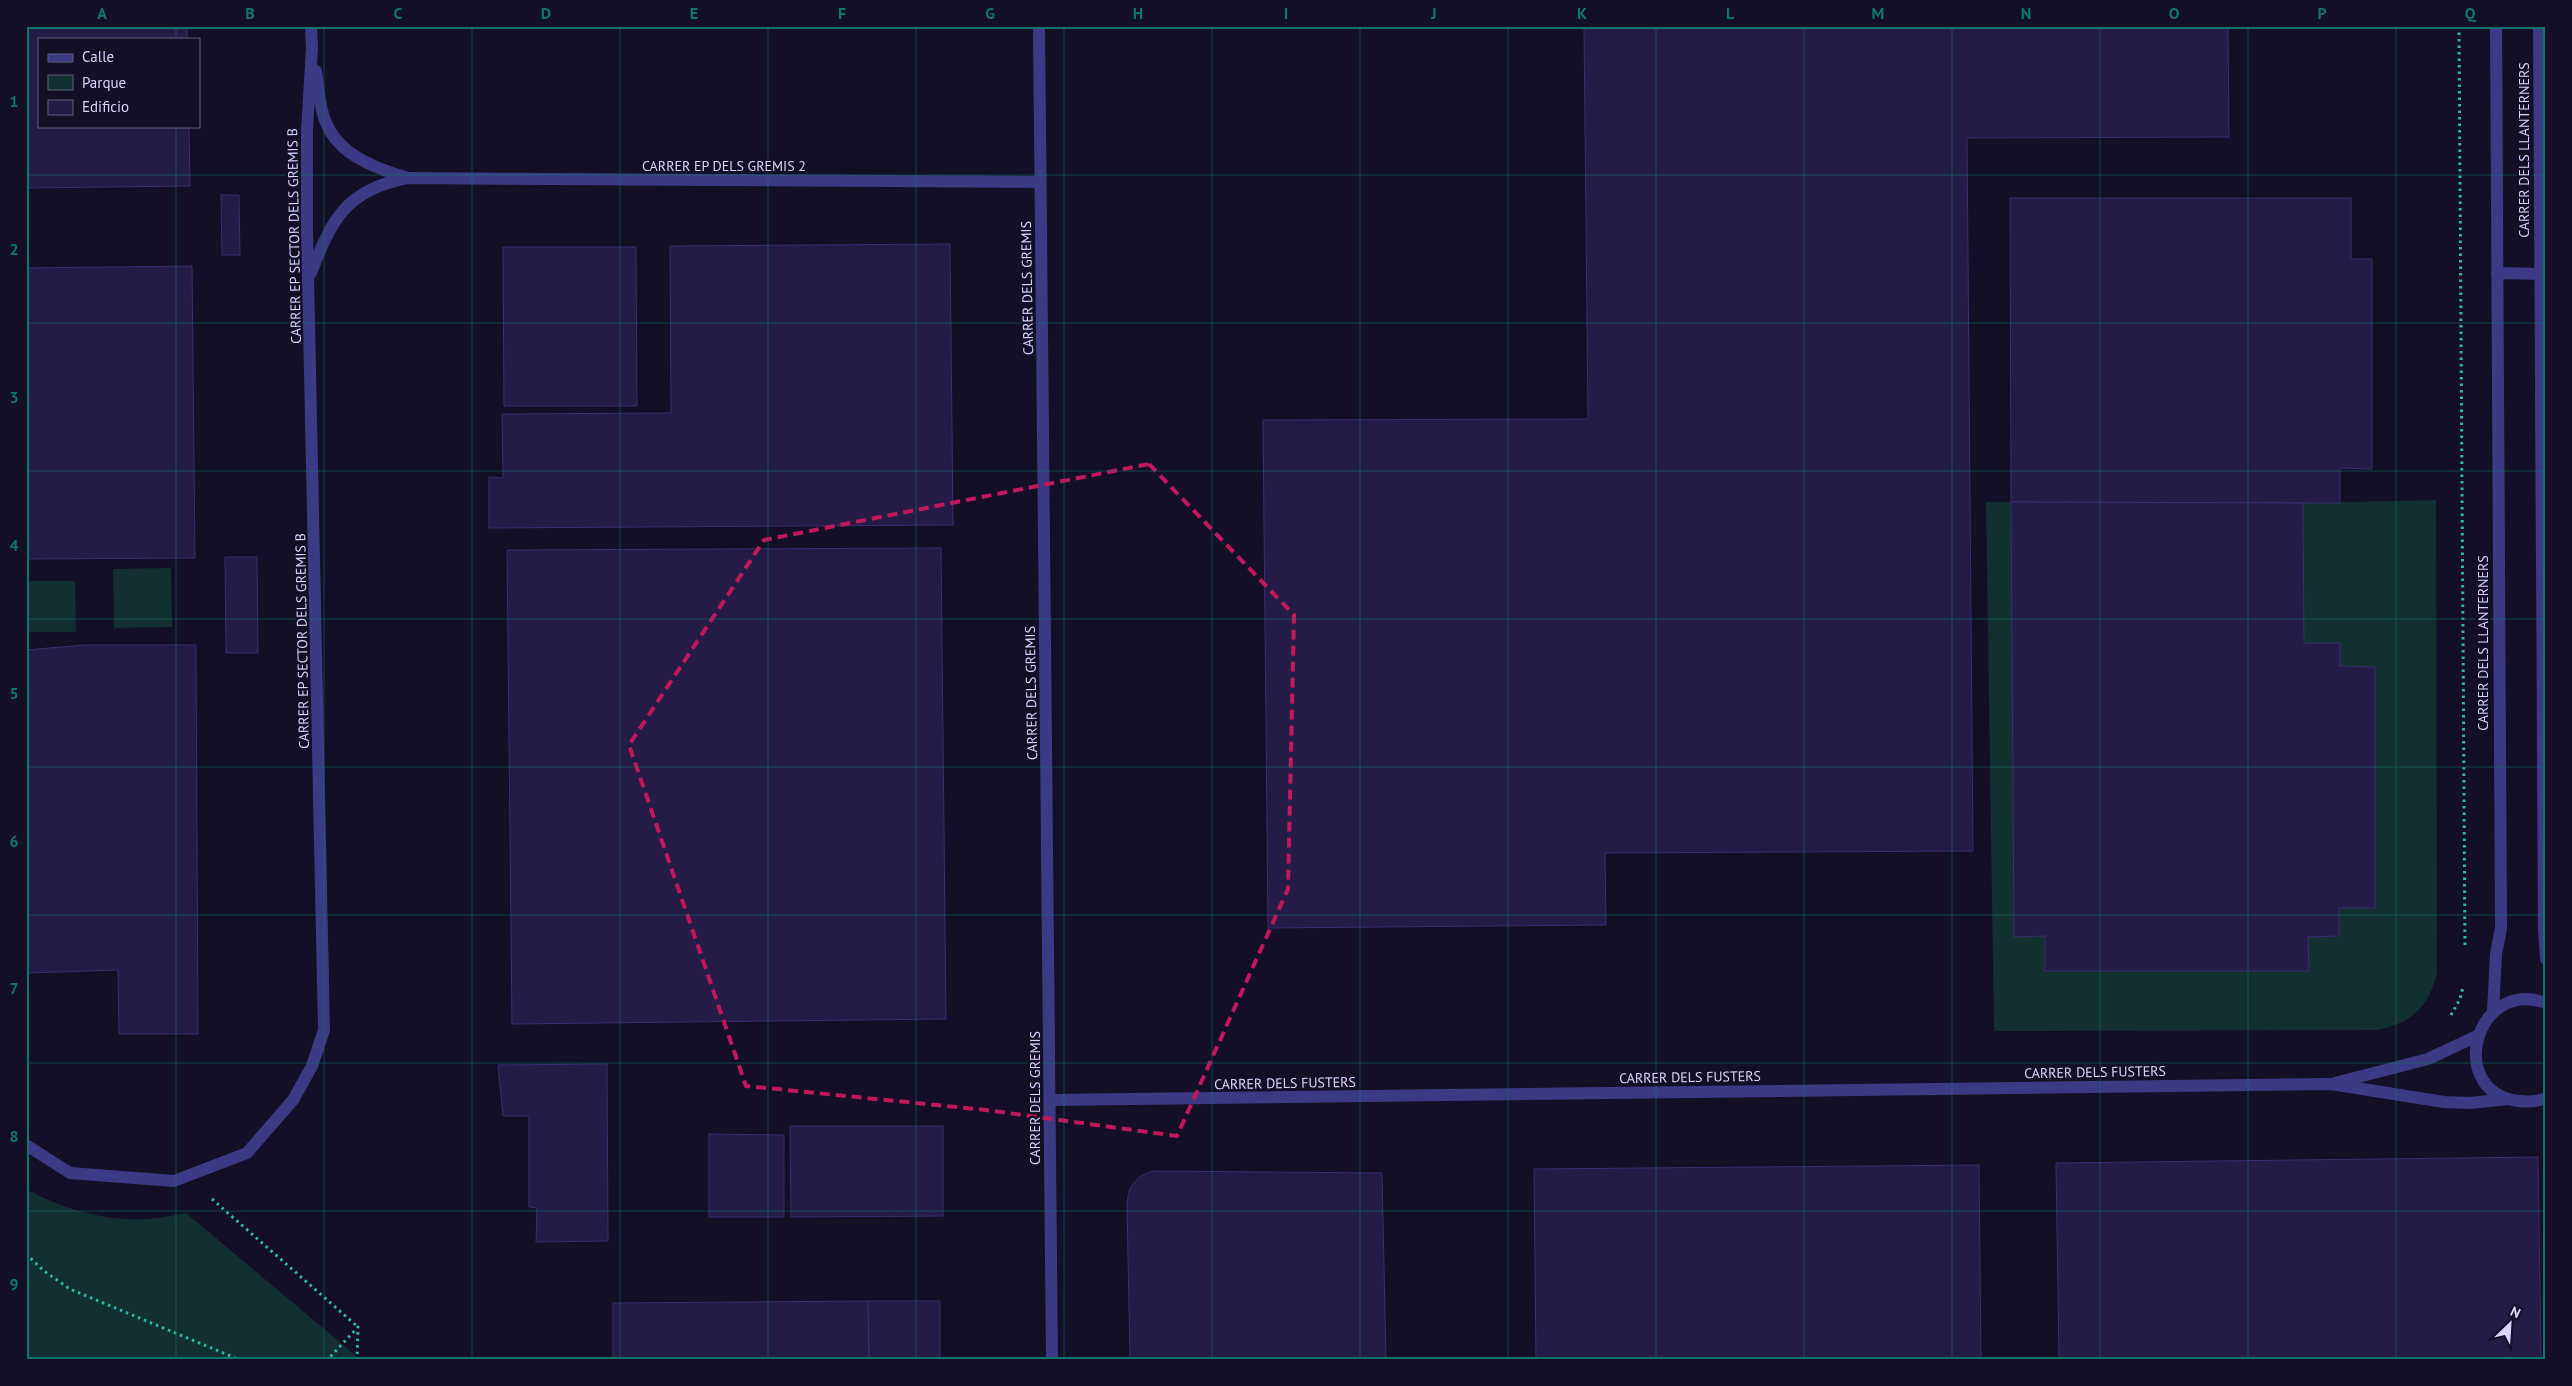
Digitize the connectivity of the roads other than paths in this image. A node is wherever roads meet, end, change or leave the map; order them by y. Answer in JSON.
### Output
{"nodes":[{"id":1,"x":311,"y":26,"type":"edge"},
{"id":2,"x":1039,"y":26,"type":"edge"},
{"id":3,"x":2496,"y":26,"type":"edge"},
{"id":4,"x":2539,"y":26,"type":"edge"},
{"id":5,"x":312,"y":48,"type":"junction"},
{"id":6,"x":408,"y":178,"type":"junction"},
{"id":7,"x":1040,"y":182,"type":"junction"},
{"id":8,"x":2498,"y":273,"type":"junction"},
{"id":9,"x":2543,"y":274,"type":"edge"},
{"id":10,"x":310,"y":277,"type":"junction"},
{"id":11,"x":2546,"y":958,"type":"edge"},
{"id":12,"x":2546,"y":1003,"type":"edge"},
{"id":13,"x":2493,"y":1012,"type":"junction"},
{"id":14,"x":2477,"y":1036,"type":"junction"},
{"id":15,"x":2331,"y":1084,"type":"junction"},
{"id":16,"x":2508,"y":1099,"type":"junction"},
{"id":17,"x":1050,"y":1100,"type":"junction"},
{"id":18,"x":2544,"y":1101,"type":"edge"},
{"id":19,"x":26,"y":1146,"type":"edge"},
{"id":20,"x":1052,"y":1360,"type":"edge"}],
"edges":[{"from":1,"to":5,"type":"street","name":"CARRER EP SECTOR DELS GREMIS B"},
{"from":2,"to":7,"type":"street","name":"CARRER DELS GREMIS"},
{"from":3,"to":8,"type":"street","name":"CARRER DELS LLANTERNERS"},
{"from":4,"to":9,"type":"street","name":"CARRER DELS LLANTERNERS"},
{"from":5,"to":6,"type":"street"},
{"from":5,"to":10,"type":"street","name":"CARRER EP SECTOR DELS GREMIS B"},
{"from":6,"to":7,"type":"street","name":"CARRER EP DELS GREMIS 2"},
{"from":6,"to":10,"type":"street"},
{"from":7,"to":17,"type":"street","name":"CARRER DELS GREMIS"},
{"from":8,"to":9,"type":"street"},
{"from":8,"to":13,"type":"street","name":"CARRER DELS LLANTERNERS"},
{"from":9,"to":11,"type":"street","name":"CARRER DELS LLANTERNERS"},
{"from":10,"to":19,"type":"street","name":"CARRER EP SECTOR DELS GREMIS B"},
{"from":12,"to":13,"type":"street"},
{"from":13,"to":14,"type":"street"},
{"from":14,"to":15,"type":"street","name":"CARRER DELS FUSTERS"},
{"from":14,"to":16,"type":"street"},
{"from":15,"to":16,"type":"street","name":"CARRER DELS FUSTERS"},
{"from":15,"to":17,"type":"street","name":"CARRER DELS FUSTERS"},
{"from":16,"to":18,"type":"street","name":"CARRER DELS FUSTERS"},
{"from":17,"to":20,"type":"street","name":"CARRER DELS GREMIS"}]}
